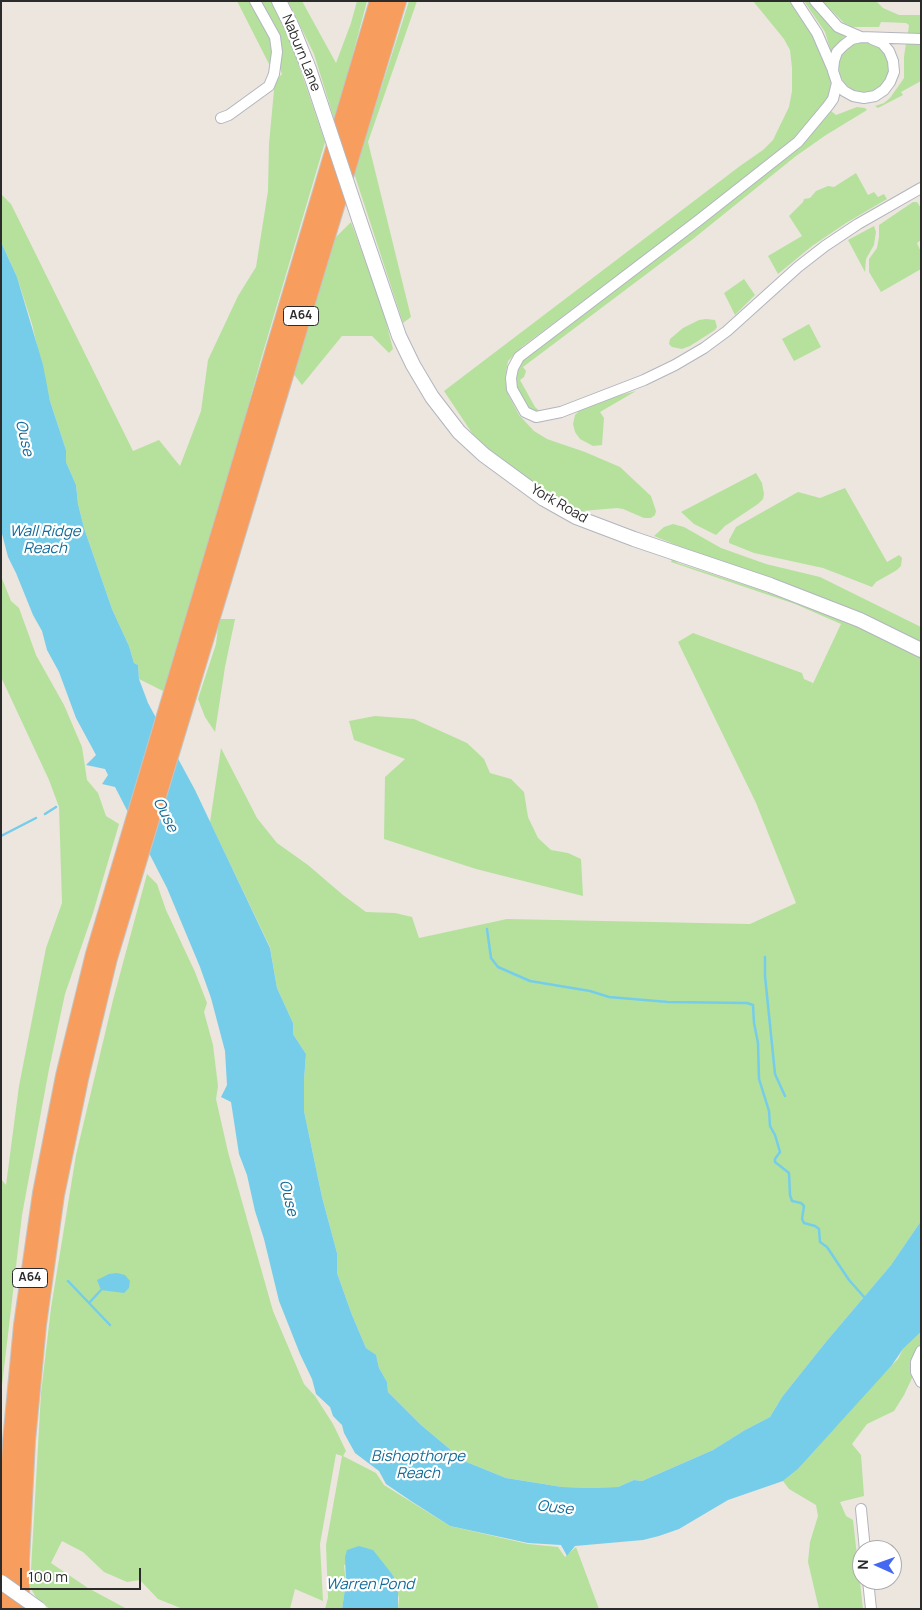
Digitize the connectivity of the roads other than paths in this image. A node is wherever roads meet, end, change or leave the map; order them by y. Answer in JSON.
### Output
{"nodes":[{"id":1,"x":255,"y":1,"type":"edge"},
{"id":2,"x":279,"y":1,"type":"edge"},
{"id":3,"x":378,"y":1,"type":"edge"},
{"id":4,"x":397,"y":1,"type":"edge"},
{"id":5,"x":796,"y":1,"type":"edge"},
{"id":6,"x":815,"y":1,"type":"edge"},
{"id":7,"x":862,"y":37,"type":"junction"},
{"id":8,"x":872,"y":38,"type":"junction"},
{"id":9,"x":921,"y":39,"type":"edge"},
{"id":10,"x":833,"y":71,"type":"junction"},
{"id":11,"x":837,"y":83,"type":"junction"},
{"id":12,"x":221,"y":118,"type":"dead end"},
{"id":13,"x":921,"y":188,"type":"edge"},
{"id":14,"x":359,"y":219,"type":"joint"},
{"id":15,"x":199,"y":630,"type":"junction"},
{"id":16,"x":921,"y":650,"type":"edge"},
{"id":17,"x":102,"y":956,"type":"junction"},
{"id":18,"x":921,"y":1351,"type":"edge"},
{"id":19,"x":921,"y":1382,"type":"edge"},
{"id":20,"x":861,"y":1509,"type":"dead end"},
{"id":21,"x":864,"y":1540,"type":"edge"},
{"id":22,"x":1,"y":1582,"type":"edge"},
{"id":23,"x":869,"y":1590,"type":"edge"},
{"id":24,"x":6,"y":1609,"type":"edge"},
{"id":25,"x":20,"y":1609,"type":"edge"},
{"id":26,"x":39,"y":1609,"type":"edge"},
{"id":27,"x":871,"y":1609,"type":"edge"}],
"edges":[{"from":1,"to":12,"type":"street"},
{"from":2,"to":14,"type":"main road","name":"Naburn Lane","bridge":true},
{"from":3,"to":15,"type":"highway","number":"A64"},
{"from":4,"to":15,"type":"highway","number":"A64"},
{"from":5,"to":10,"type":"street"},
{"from":6,"to":7,"type":"street"},
{"from":7,"to":8,"type":"street"},
{"from":7,"to":10,"type":"street"},
{"from":8,"to":9,"type":"street"},
{"from":8,"to":11,"type":"street"},
{"from":10,"to":11,"type":"street"},
{"from":11,"to":13,"type":"street"},
{"from":14,"to":16,"type":"main road","name":"York Road"},
{"from":15,"to":17,"type":"highway","number":"A64"},
{"from":17,"to":24,"type":"highway","number":"A64"},
{"from":17,"to":25,"type":"highway","number":"A64"},
{"from":18,"to":19,"type":"street"},
{"from":20,"to":21,"type":"street"},
{"from":22,"to":26,"type":"main road","bridge":true},
{"from":23,"to":27,"type":"street"}]}
